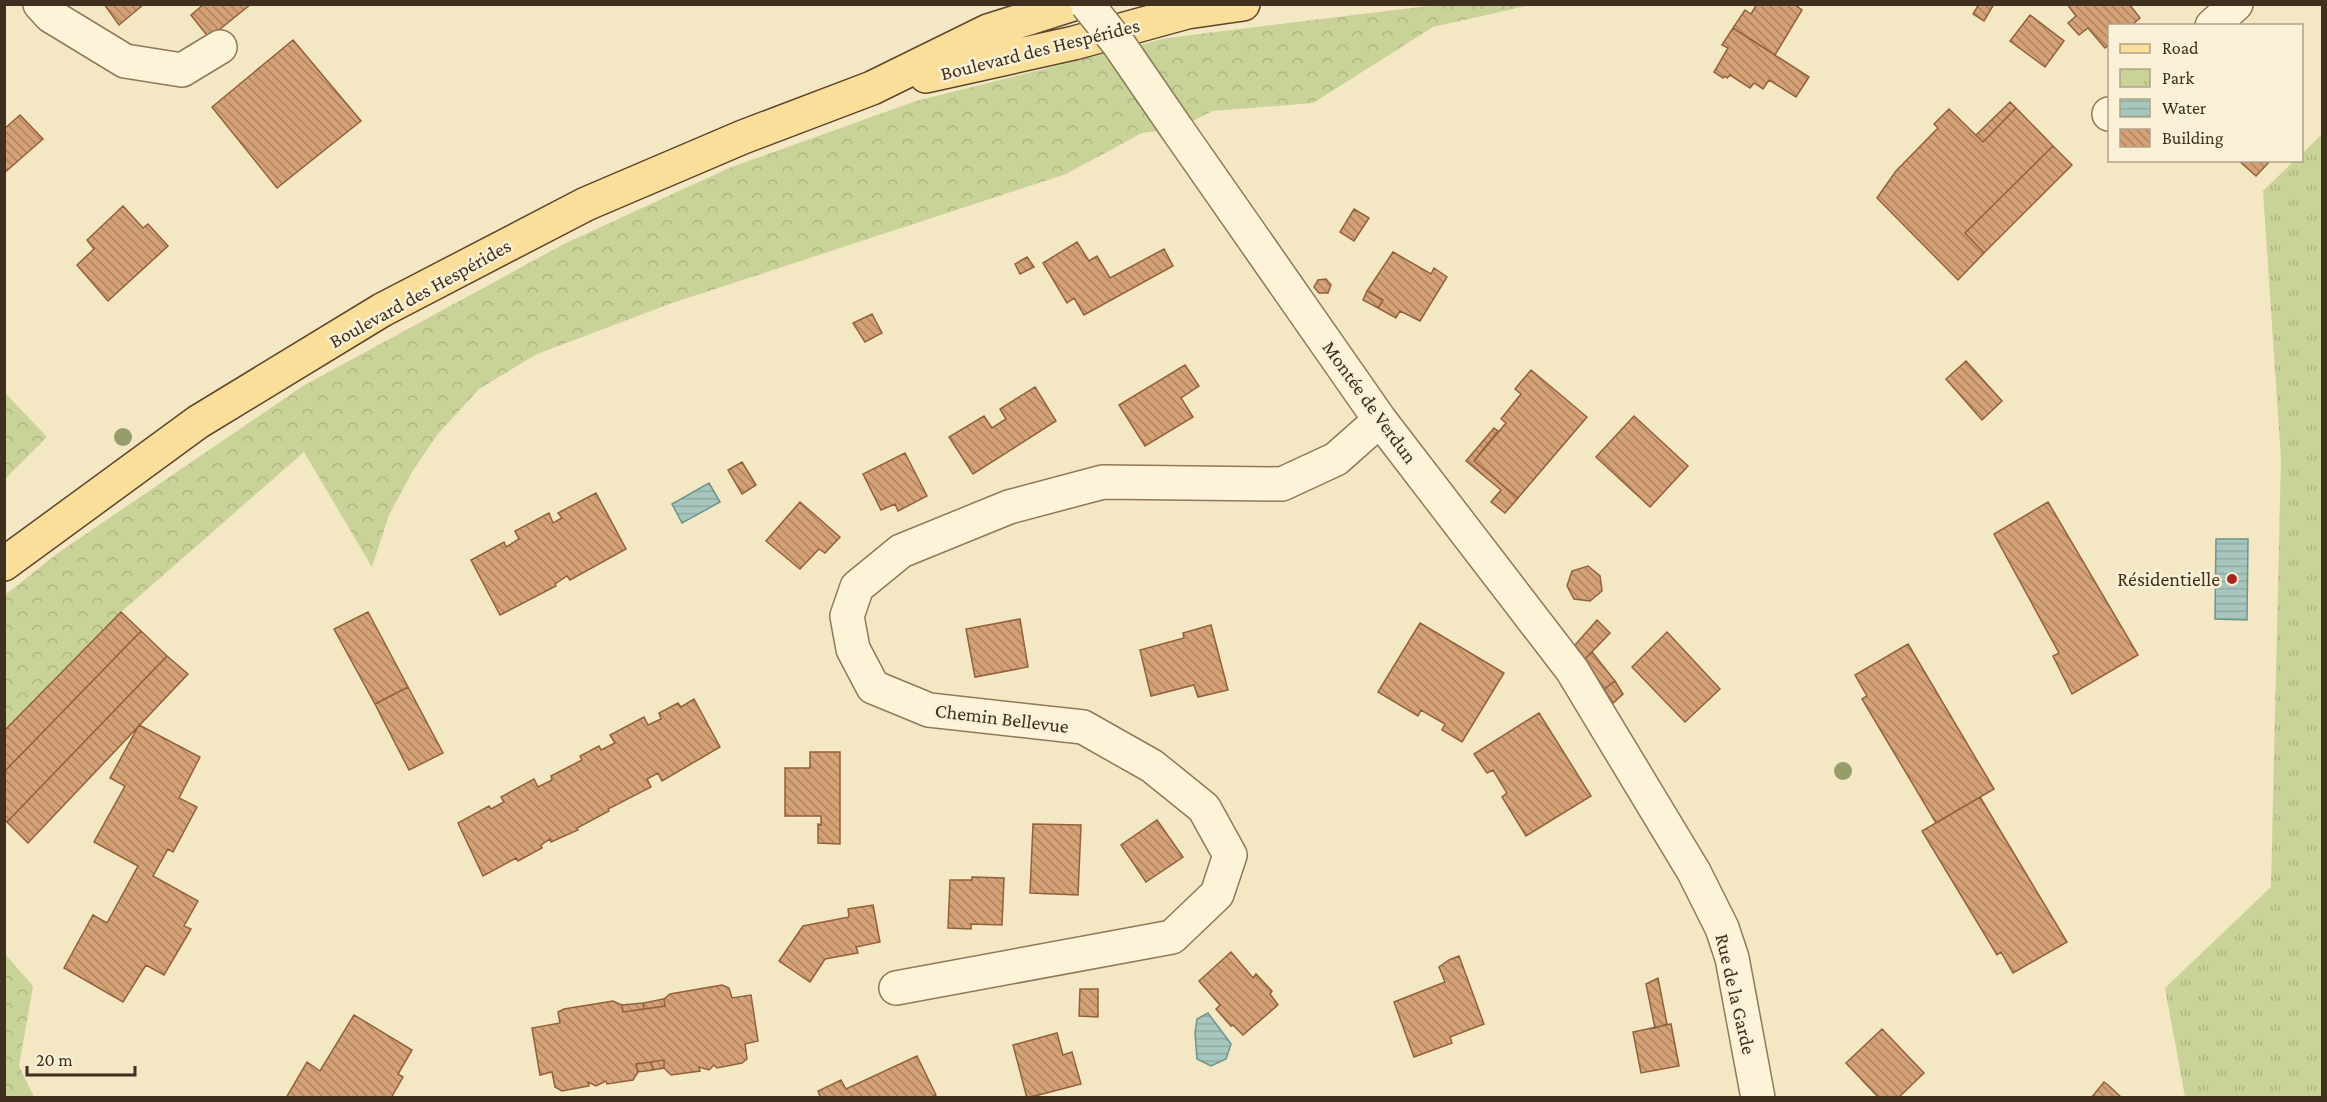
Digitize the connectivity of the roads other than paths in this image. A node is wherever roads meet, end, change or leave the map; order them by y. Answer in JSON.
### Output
{"nodes":[{"id":1,"x":40,"y":4,"type":"edge"},
{"id":2,"x":1073,"y":4,"type":"edge"},
{"id":3,"x":1088,"y":4,"type":"edge"},
{"id":4,"x":1244,"y":4,"type":"edge"},
{"id":5,"x":2236,"y":4,"type":"edge"},
{"id":6,"x":2214,"y":24,"type":"edge"},
{"id":7,"x":220,"y":47,"type":"dead end"},
{"id":8,"x":872,"y":88,"type":"junction"},
{"id":9,"x":1380,"y":420,"type":"junction"},
{"id":10,"x":4,"y":564,"type":"edge"},
{"id":11,"x":1650,"y":801,"type":"joint"},
{"id":12,"x":896,"y":988,"type":"dead end"},
{"id":13,"x":1758,"y":1098,"type":"edge"}],
"edges":[{"from":1,"to":7,"type":"street"},
{"from":2,"to":8,"type":"main road","name":"Boulevard des Hespérides"},
{"from":3,"to":9,"type":"street","name":"Montée de Verdun","bridge":true},
{"from":4,"to":8,"type":"main road","name":"Boulevard des Hespérides"},
{"from":5,"to":6,"type":"street"},
{"from":8,"to":10,"type":"main road","name":"Boulevard des Hespérides"},
{"from":9,"to":11,"type":"street","name":"Montée de Verdun"},
{"from":9,"to":12,"type":"street","name":"Chemin Bellevue"},
{"from":11,"to":13,"type":"street","name":"Rue de la Garde"}]}
